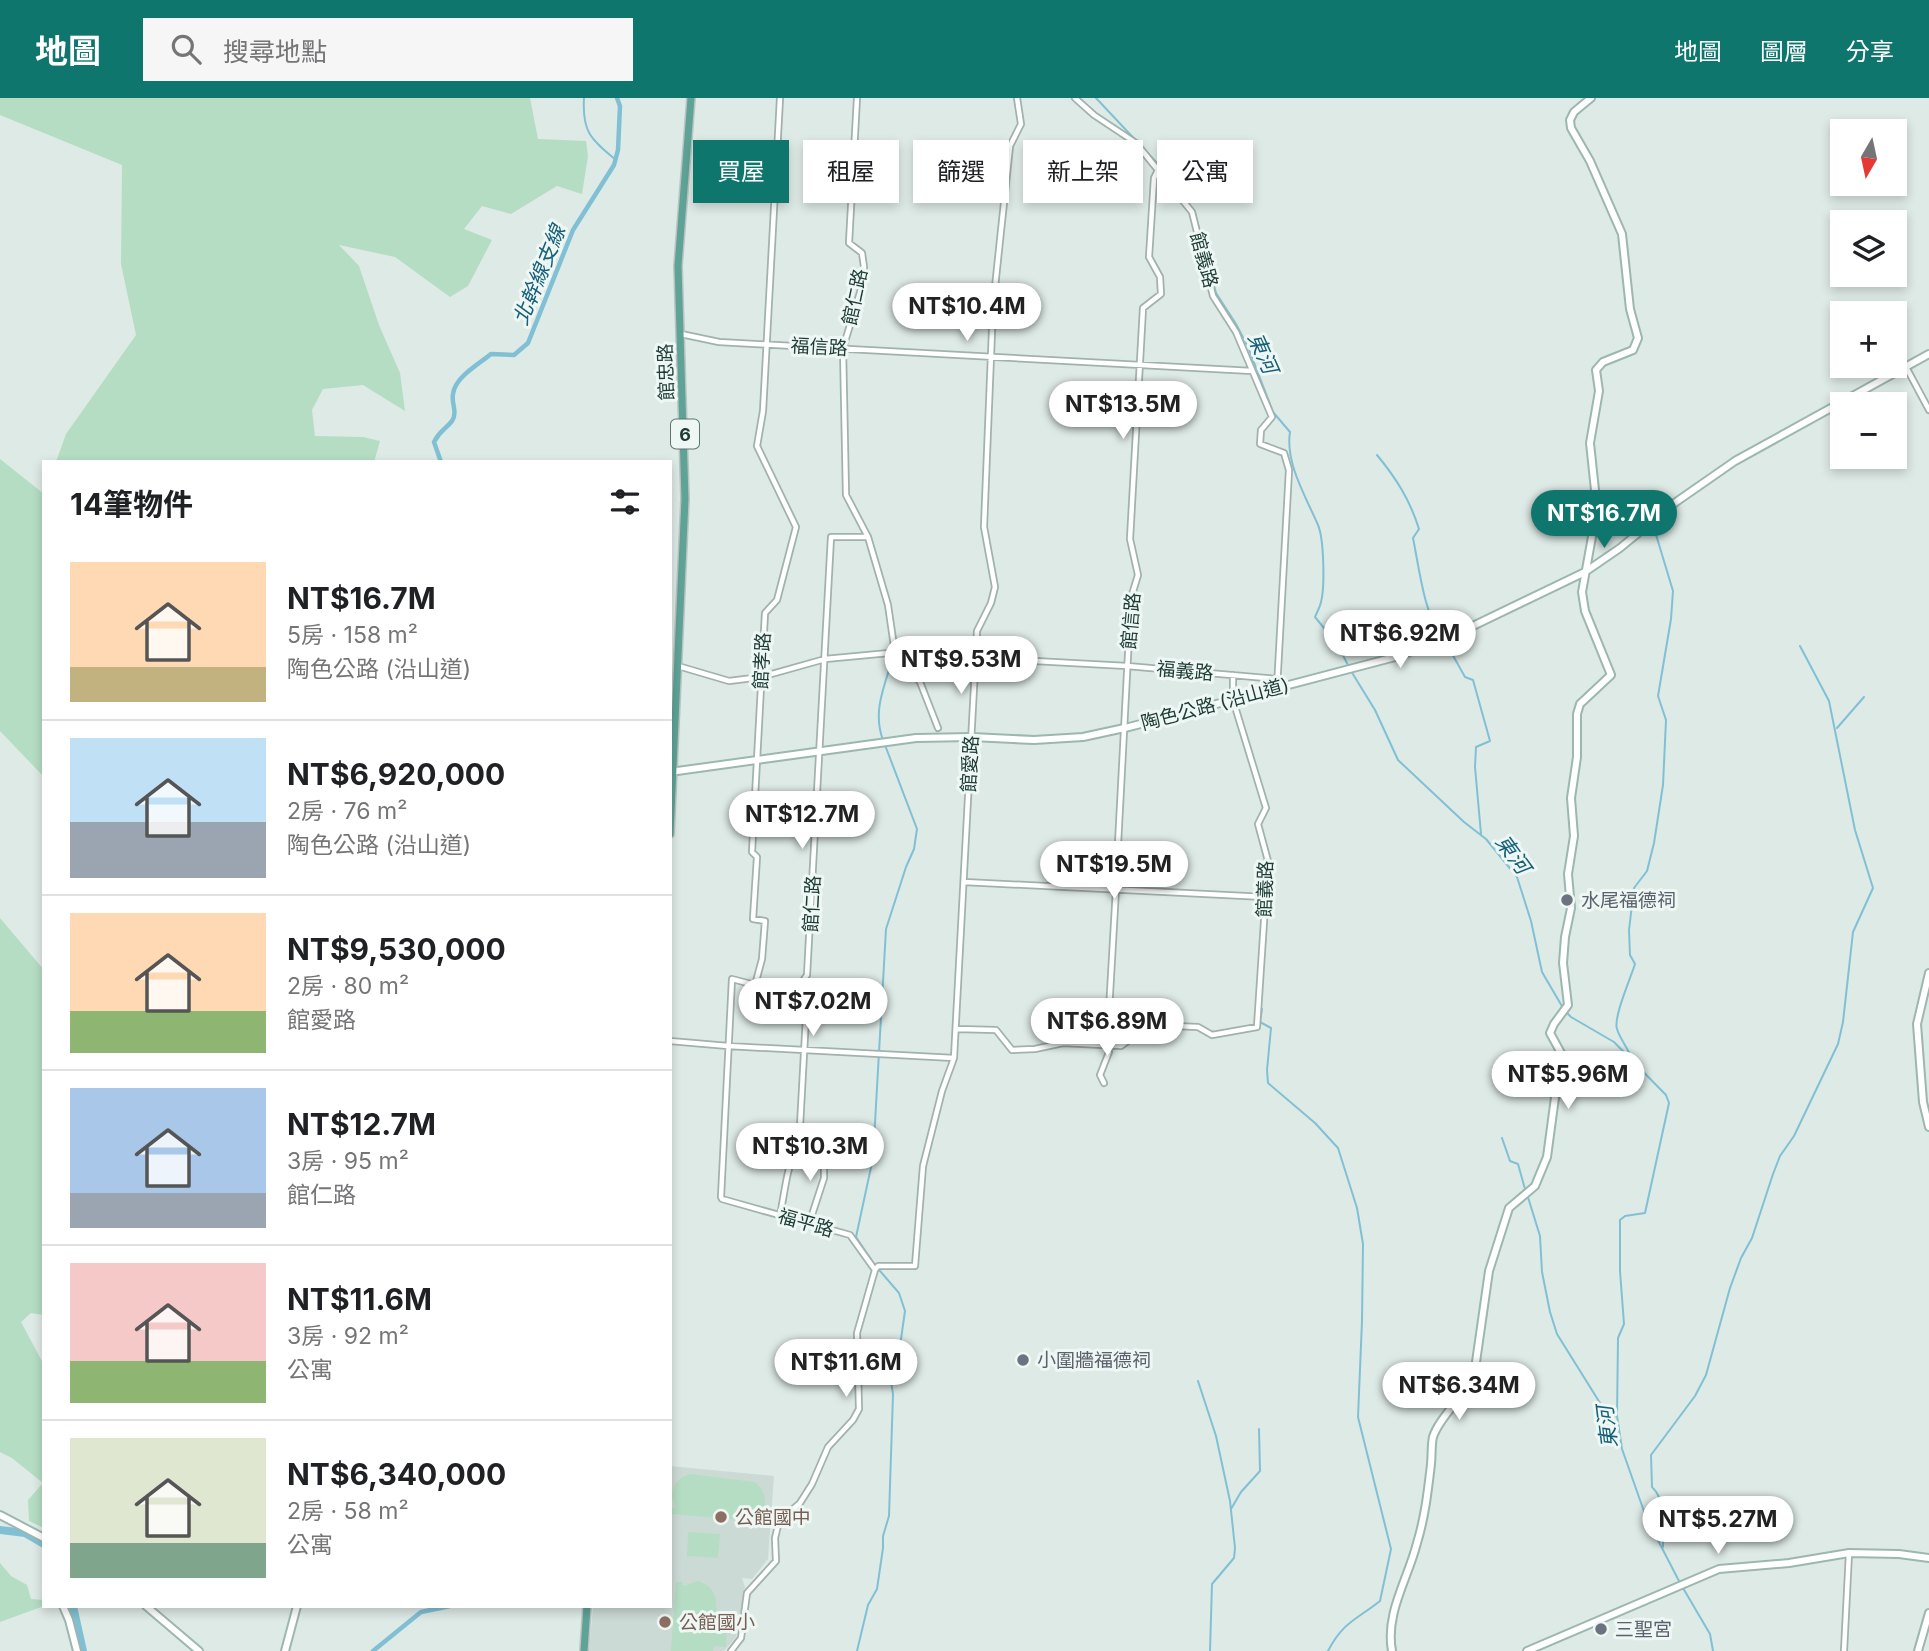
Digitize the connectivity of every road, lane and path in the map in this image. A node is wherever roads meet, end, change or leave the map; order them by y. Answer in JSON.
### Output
{"nodes":[{"id":1,"x":691,"y":98,"type":"edge"},
{"id":2,"x":780,"y":98,"type":"edge"},
{"id":3,"x":858,"y":98,"type":"edge"},
{"id":4,"x":1017,"y":98,"type":"edge"},
{"id":5,"x":1074,"y":98,"type":"edge"},
{"id":6,"x":1591,"y":98,"type":"edge"},
{"id":7,"x":1157,"y":169,"type":"edge"},
{"id":8,"x":1157,"y":172,"type":"edge"},
{"id":9,"x":1185,"y":203,"type":"edge"},
{"id":10,"x":681,"y":334,"type":"junction"},
{"id":11,"x":767,"y":344,"type":"junction"},
{"id":12,"x":843,"y":348,"type":"junction"},
{"id":13,"x":1929,"y":354,"type":"edge"},
{"id":14,"x":992,"y":358,"type":"junction"},
{"id":15,"x":1140,"y":366,"type":"junction"},
{"id":16,"x":1907,"y":366,"type":"edge"},
{"id":17,"x":1907,"y":369,"type":"edge"},
{"id":18,"x":1252,"y":371,"type":"junction"},
{"id":19,"x":1886,"y":378,"type":"edge"},
{"id":20,"x":1929,"y":410,"type":"edge"},
{"id":21,"x":868,"y":537,"type":"junction"},
{"id":22,"x":1585,"y":572,"type":"junction"},
{"id":23,"x":895,"y":653,"type":"junction"},
{"id":24,"x":976,"y":658,"type":"junction"},
{"id":25,"x":825,"y":659,"type":"junction"},
{"id":26,"x":678,"y":666,"type":"junction"},
{"id":27,"x":1127,"y":666,"type":"junction"},
{"id":28,"x":1233,"y":675,"type":"junction"},
{"id":29,"x":761,"y":677,"type":"junction"},
{"id":30,"x":1277,"y":679,"type":"junction"},
{"id":31,"x":1277,"y":688,"type":"junction"},
{"id":32,"x":1233,"y":700,"type":"junction"},
{"id":33,"x":937,"y":728,"type":"dead end"},
{"id":34,"x":1123,"y":728,"type":"junction"},
{"id":35,"x":972,"y":737,"type":"junction"},
{"id":36,"x":820,"y":751,"type":"junction"},
{"id":37,"x":756,"y":760,"type":"junction"},
{"id":38,"x":672,"y":771,"type":"edge"},
{"id":39,"x":964,"y":882,"type":"junction"},
{"id":40,"x":1116,"y":889,"type":"junction"},
{"id":41,"x":1265,"y":897,"type":"junction"},
{"id":42,"x":1929,"y":973,"type":"edge"},
{"id":43,"x":957,"y":1029,"type":"junction"},
{"id":44,"x":672,"y":1041,"type":"edge"},
{"id":45,"x":1107,"y":1045,"type":"junction"},
{"id":46,"x":728,"y":1046,"type":"junction"},
{"id":47,"x":804,"y":1050,"type":"junction"},
{"id":48,"x":954,"y":1058,"type":"junction"},
{"id":49,"x":1104,"y":1083,"type":"dead end"},
{"id":50,"x":1929,"y":1127,"type":"edge"},
{"id":51,"x":799,"y":1144,"type":"junction"},
{"id":52,"x":721,"y":1197,"type":"joint"},
{"id":53,"x":780,"y":1215,"type":"junction"},
{"id":54,"x":809,"y":1224,"type":"junction"},
{"id":55,"x":875,"y":1270,"type":"junction"},
{"id":56,"x":0,"y":1515,"type":"edge"},
{"id":57,"x":42,"y":1537,"type":"edge"},
{"id":58,"x":1849,"y":1553,"type":"junction"},
{"id":59,"x":1929,"y":1558,"type":"edge"},
{"id":60,"x":64,"y":1608,"type":"edge"},
{"id":61,"x":148,"y":1608,"type":"edge"},
{"id":62,"x":296,"y":1608,"type":"edge"},
{"id":63,"x":587,"y":1608,"type":"edge"},
{"id":64,"x":1929,"y":1613,"type":"edge"},
{"id":65,"x":76,"y":1651,"type":"edge"},
{"id":66,"x":199,"y":1651,"type":"edge"},
{"id":67,"x":285,"y":1651,"type":"edge"},
{"id":68,"x":584,"y":1651,"type":"edge"},
{"id":69,"x":731,"y":1651,"type":"edge"},
{"id":70,"x":1392,"y":1651,"type":"edge"},
{"id":71,"x":1527,"y":1651,"type":"edge"},
{"id":72,"x":1844,"y":1651,"type":"edge"},
{"id":73,"x":1918,"y":1651,"type":"edge"}],
"edges":[{"from":1,"to":10,"type":"main road","name":"館忠路","number":"6"},
{"from":2,"to":11,"type":"street","name":"館孝路"},
{"from":3,"to":12,"type":"street","name":"館仁路"},
{"from":4,"to":14,"type":"street","name":"館愛路"},
{"from":5,"to":7,"type":"street","name":"館義路"},
{"from":6,"to":22,"type":"street"},
{"from":8,"to":15,"type":"street","name":"館信路"},
{"from":9,"to":18,"type":"street","name":"館義路"},
{"from":10,"to":11,"type":"street","name":"福信路"},
{"from":10,"to":26,"type":"main road","name":"館忠路","number":"6"},
{"from":11,"to":12,"type":"street","name":"福信路"},
{"from":11,"to":29,"type":"street","name":"館孝路"},
{"from":12,"to":14,"type":"street","name":"福信路"},
{"from":12,"to":21,"type":"street","name":"館仁路"},
{"from":13,"to":16,"type":"street","name":"陶色公路 (沿山道)"},
{"from":14,"to":15,"type":"street","name":"福信路"},
{"from":14,"to":24,"type":"street","name":"館愛路"},
{"from":15,"to":18,"type":"street","name":"福信路"},
{"from":15,"to":27,"type":"street","name":"館信路"},
{"from":17,"to":20,"type":"street"},
{"from":18,"to":30,"type":"street","name":"館義路"},
{"from":19,"to":22,"type":"street","name":"陶色公路 (沿山道)"},
{"from":21,"to":23,"type":"street","name":"館仁路"},
{"from":21,"to":25,"type":"street","name":"館仁路"},
{"from":22,"to":31,"type":"street","name":"陶色公路 (沿山道)"},
{"from":22,"to":70,"type":"street"},
{"from":23,"to":24,"type":"street","name":"福義路"},
{"from":23,"to":25,"type":"street","name":"福義路"},
{"from":23,"to":33,"type":"street"},
{"from":24,"to":27,"type":"street","name":"福義路"},
{"from":24,"to":35,"type":"street","name":"館愛路"},
{"from":25,"to":29,"type":"street","name":"福義路"},
{"from":25,"to":36,"type":"street","name":"館仁路"},
{"from":26,"to":29,"type":"street","name":"福義路"},
{"from":26,"to":38,"type":"main road","name":"館忠路","number":"6"},
{"from":27,"to":28,"type":"street","name":"福義路"},
{"from":27,"to":34,"type":"street","name":"館信路"},
{"from":28,"to":30,"type":"street","name":"福義路"},
{"from":28,"to":32,"type":"street","name":"館義路"},
{"from":29,"to":37,"type":"street","name":"館孝路"},
{"from":30,"to":31,"type":"street","name":"館義路"},
{"from":31,"to":32,"type":"street","name":"陶色公路 (沿山道)"},
{"from":32,"to":34,"type":"street","name":"陶色公路 (沿山道)"},
{"from":32,"to":41,"type":"street","name":"館義路"},
{"from":34,"to":35,"type":"street","name":"陶色公路 (沿山道)"},
{"from":34,"to":40,"type":"street","name":"館信路"},
{"from":35,"to":36,"type":"street","name":"陶色公路 (沿山道)"},
{"from":35,"to":39,"type":"street","name":"館愛路"},
{"from":36,"to":37,"type":"street","name":"陶色公路 (沿山道)"},
{"from":36,"to":47,"type":"street","name":"館仁路"},
{"from":37,"to":38,"type":"street","name":"陶色公路 (沿山道)"},
{"from":37,"to":46,"type":"street","name":"館孝路"},
{"from":39,"to":40,"type":"street"},
{"from":39,"to":43,"type":"street","name":"館愛路"},
{"from":40,"to":41,"type":"street"},
{"from":40,"to":45,"type":"street","name":"館信路"},
{"from":41,"to":45,"type":"street","name":"館義路"},
{"from":42,"to":50,"type":"street"},
{"from":43,"to":45,"type":"street"},
{"from":43,"to":48,"type":"street","name":"館愛路"},
{"from":44,"to":46,"type":"street"},
{"from":45,"to":49,"type":"street","name":"館信路"},
{"from":46,"to":47,"type":"street"},
{"from":46,"to":52,"type":"street","name":"館孝路"},
{"from":47,"to":48,"type":"street"},
{"from":47,"to":51,"type":"street","name":"館仁路"},
{"from":48,"to":55,"type":"street","name":"館愛路"},
{"from":51,"to":53,"type":"street","name":"館仁路"},
{"from":51,"to":54,"type":"street"},
{"from":52,"to":53,"type":"street","name":"福平路"},
{"from":53,"to":54,"type":"street","name":"福平路"},
{"from":54,"to":55,"type":"street","name":"福平路"},
{"from":55,"to":69,"type":"street"},
{"from":56,"to":57,"type":"street"},
{"from":58,"to":59,"type":"street"},
{"from":58,"to":71,"type":"street"},
{"from":58,"to":72,"type":"street"},
{"from":60,"to":65,"type":"street"},
{"from":61,"to":66,"type":"street"},
{"from":62,"to":67,"type":"street"},
{"from":63,"to":68,"type":"main road"},
{"from":64,"to":73,"type":"street"}]}
